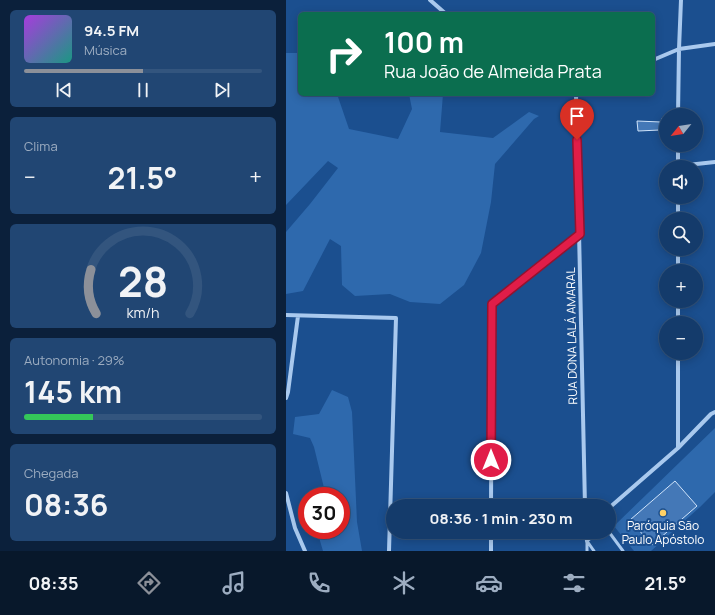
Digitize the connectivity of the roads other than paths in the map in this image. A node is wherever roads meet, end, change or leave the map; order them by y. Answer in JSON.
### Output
{"nodes":[{"id":1,"x":430,"y":0,"type":"edge"},
{"id":2,"x":680,"y":0,"type":"edge"},
{"id":3,"x":444,"y":12,"type":"edge"},
{"id":4,"x":715,"y":44,"type":"edge"},
{"id":5,"x":679,"y":49,"type":"junction"},
{"id":6,"x":655,"y":59,"type":"edge"},
{"id":7,"x":576,"y":96,"type":"edge"},
{"id":8,"x":678,"y":108,"type":"edge"},
{"id":9,"x":715,"y":162,"type":"edge"},
{"id":10,"x":703,"y":164,"type":"edge"},
{"id":11,"x":580,"y":234,"type":"junction"},
{"id":12,"x":286,"y":315,"type":"edge"},
{"id":13,"x":298,"y":316,"type":"junction"},
{"id":14,"x":678,"y":360,"type":"edge"},
{"id":15,"x":286,"y":398,"type":"edge"},
{"id":16,"x":715,"y":412,"type":"edge"},
{"id":17,"x":678,"y":448,"type":"junction"},
{"id":18,"x":286,"y":492,"type":"edge"},
{"id":19,"x":491,"y":499,"type":"edge"},
{"id":20,"x":585,"y":499,"type":"edge"},
{"id":21,"x":616,"y":502,"type":"edge"},
{"id":22,"x":491,"y":539,"type":"edge"},
{"id":23,"x":589,"y":539,"type":"edge"},
{"id":24,"x":614,"y":539,"type":"edge"},
{"id":25,"x":587,"y":541,"type":"junction"},
{"id":26,"x":305,"y":551,"type":"edge"},
{"id":27,"x":389,"y":551,"type":"edge"},
{"id":28,"x":491,"y":551,"type":"edge"},
{"id":29,"x":587,"y":551,"type":"edge"},
{"id":30,"x":594,"y":551,"type":"edge"},
{"id":31,"x":623,"y":551,"type":"edge"}],
"edges":[{"from":1,"to":3,"type":"street"},
{"from":2,"to":5,"type":"street"},
{"from":4,"to":5,"type":"street"},
{"from":5,"to":6,"type":"street"},
{"from":5,"to":8,"type":"street"},
{"from":7,"to":11,"type":"street","name":"RUA DONA LALÁ AMARAL"},
{"from":9,"to":10,"type":"street"},
{"from":11,"to":19,"type":"street"},
{"from":11,"to":20,"type":"street","name":"RUA DONA LALÁ AMARAL"},
{"from":12,"to":13,"type":"street"},
{"from":13,"to":15,"type":"street"},
{"from":13,"to":27,"type":"street"},
{"from":14,"to":17,"type":"street"},
{"from":16,"to":17,"type":"street"},
{"from":17,"to":21,"type":"street"},
{"from":18,"to":26,"type":"street"},
{"from":22,"to":28,"type":"street"},
{"from":23,"to":25,"type":"lane"},
{"from":24,"to":31,"type":"lane"},
{"from":25,"to":29,"type":"lane"},
{"from":25,"to":30,"type":"lane"}]}
